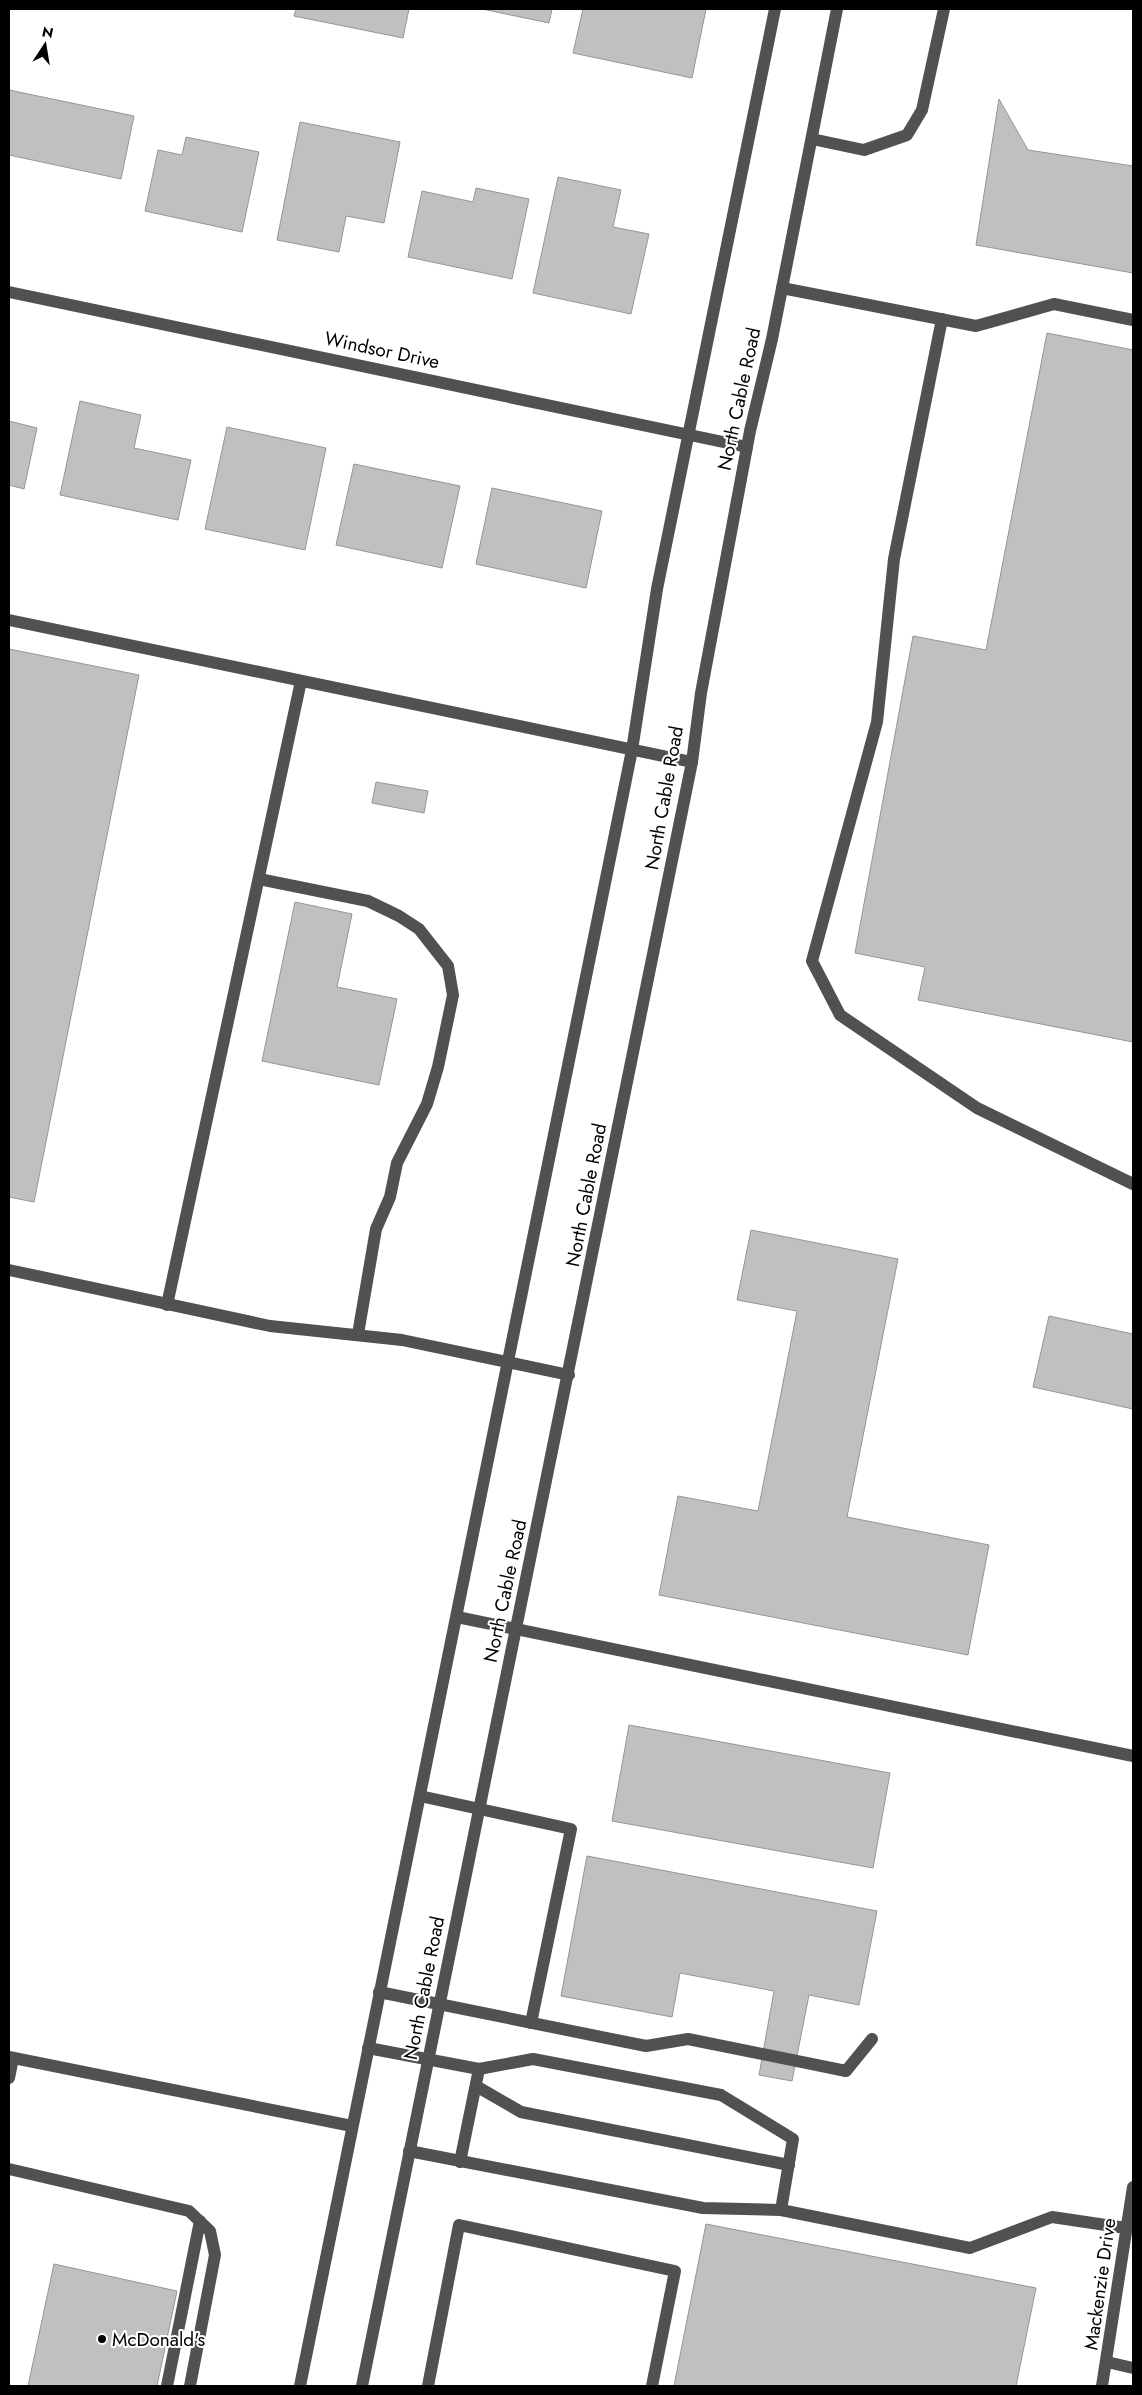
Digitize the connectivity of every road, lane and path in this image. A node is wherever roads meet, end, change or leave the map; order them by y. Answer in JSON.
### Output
{"nodes":[{"id":1,"x":775,"y":9,"type":"edge"},
{"id":2,"x":837,"y":9,"type":"edge"},
{"id":3,"x":944,"y":9,"type":"edge"},
{"id":4,"x":812,"y":139,"type":"junction"},
{"id":5,"x":782,"y":288,"type":"junction"},
{"id":6,"x":9,"y":292,"type":"edge"},
{"id":7,"x":942,"y":319,"type":"junction"},
{"id":8,"x":1133,"y":320,"type":"edge"},
{"id":9,"x":687,"y":433,"type":"junction"},
{"id":10,"x":747,"y":447,"type":"junction"},
{"id":11,"x":9,"y":620,"type":"edge"},
{"id":12,"x":301,"y":681,"type":"junction"},
{"id":13,"x":632,"y":750,"type":"junction"},
{"id":14,"x":692,"y":762,"type":"junction"},
{"id":15,"x":259,"y":879,"type":"junction"},
{"id":16,"x":1133,"y":1184,"type":"edge"},
{"id":17,"x":9,"y":1270,"type":"edge"},
{"id":18,"x":166,"y":1305,"type":"junction"},
{"id":19,"x":358,"y":1334,"type":"junction"},
{"id":20,"x":508,"y":1362,"type":"junction"},
{"id":21,"x":569,"y":1375,"type":"junction"},
{"id":22,"x":457,"y":1617,"type":"junction"},
{"id":23,"x":516,"y":1629,"type":"junction"},
{"id":24,"x":1133,"y":1756,"type":"edge"},
{"id":25,"x":420,"y":1796,"type":"junction"},
{"id":26,"x":480,"y":1809,"type":"junction"},
{"id":27,"x":379,"y":1992,"type":"junction"},
{"id":28,"x":440,"y":2004,"type":"junction"},
{"id":29,"x":531,"y":2022,"type":"junction"},
{"id":30,"x":872,"y":2039,"type":"dead end"},
{"id":31,"x":368,"y":2048,"type":"junction"},
{"id":32,"x":11,"y":2057,"type":"edge"},
{"id":33,"x":429,"y":2060,"type":"junction"},
{"id":34,"x":479,"y":2069,"type":"junction"},
{"id":35,"x":9,"y":2078,"type":"edge"},
{"id":36,"x":476,"y":2086,"type":"junction"},
{"id":37,"x":352,"y":2126,"type":"junction"},
{"id":38,"x":409,"y":2151,"type":"junction"},
{"id":39,"x":460,"y":2162,"type":"junction"},
{"id":40,"x":789,"y":2165,"type":"junction"},
{"id":41,"x":9,"y":2169,"type":"edge"},
{"id":42,"x":1133,"y":2187,"type":"edge"},
{"id":43,"x":781,"y":2210,"type":"junction"},
{"id":44,"x":200,"y":2221,"type":"junction"},
{"id":45,"x":1126,"y":2228,"type":"junction"},
{"id":46,"x":1107,"y":2362,"type":"junction"},
{"id":47,"x":1133,"y":2368,"type":"edge"},
{"id":48,"x":167,"y":2386,"type":"edge"},
{"id":49,"x":190,"y":2386,"type":"edge"},
{"id":50,"x":300,"y":2386,"type":"edge"},
{"id":51,"x":362,"y":2386,"type":"edge"},
{"id":52,"x":428,"y":2386,"type":"edge"},
{"id":53,"x":652,"y":2386,"type":"edge"},
{"id":54,"x":1102,"y":2386,"type":"edge"}],
"edges":[{"from":1,"to":9,"type":"street","name":"North Cable Road"},
{"from":2,"to":4,"type":"street","name":"North Cable Road"},
{"from":3,"to":4,"type":"street"},
{"from":4,"to":5,"type":"street","name":"North Cable Road"},
{"from":5,"to":7,"type":"street"},
{"from":5,"to":10,"type":"street","name":"North Cable Road"},
{"from":6,"to":9,"type":"street","name":"Windsor Drive"},
{"from":7,"to":8,"type":"street"},
{"from":7,"to":16,"type":"street"},
{"from":9,"to":10,"type":"street","name":"Windsor Drive"},
{"from":9,"to":13,"type":"street","name":"North Cable Road"},
{"from":10,"to":14,"type":"street","name":"North Cable Road"},
{"from":11,"to":12,"type":"street"},
{"from":12,"to":13,"type":"street"},
{"from":12,"to":15,"type":"street"},
{"from":13,"to":14,"type":"street"},
{"from":13,"to":20,"type":"street","name":"North Cable Road"},
{"from":14,"to":21,"type":"street","name":"North Cable Road"},
{"from":15,"to":18,"type":"street"},
{"from":15,"to":19,"type":"street"},
{"from":17,"to":18,"type":"street"},
{"from":18,"to":19,"type":"street"},
{"from":19,"to":20,"type":"street"},
{"from":20,"to":21,"type":"street"},
{"from":20,"to":22,"type":"street","name":"North Cable Road"},
{"from":21,"to":23,"type":"street","name":"North Cable Road"},
{"from":22,"to":23,"type":"street"},
{"from":22,"to":25,"type":"street","name":"North Cable Road"},
{"from":23,"to":24,"type":"street"},
{"from":23,"to":26,"type":"street","name":"North Cable Road"},
{"from":25,"to":26,"type":"street"},
{"from":25,"to":27,"type":"street","name":"North Cable Road"},
{"from":26,"to":28,"type":"street","name":"North Cable Road"},
{"from":26,"to":29,"type":"street"},
{"from":27,"to":28,"type":"street"},
{"from":27,"to":31,"type":"street","name":"North Cable Road"},
{"from":28,"to":29,"type":"street"},
{"from":28,"to":33,"type":"street","name":"North Cable Road"},
{"from":29,"to":30,"type":"street"},
{"from":31,"to":33,"type":"street"},
{"from":31,"to":37,"type":"street","name":"North Cable Road"},
{"from":32,"to":35,"type":"street"},
{"from":32,"to":37,"type":"street"},
{"from":33,"to":34,"type":"street"},
{"from":33,"to":38,"type":"street","name":"North Cable Road"},
{"from":34,"to":36,"type":"street"},
{"from":34,"to":40,"type":"street"},
{"from":36,"to":39,"type":"street"},
{"from":36,"to":40,"type":"street"},
{"from":37,"to":50,"type":"street","name":"North Cable Road"},
{"from":38,"to":39,"type":"street"},
{"from":38,"to":51,"type":"street","name":"North Cable Road"},
{"from":39,"to":43,"type":"street"},
{"from":40,"to":43,"type":"street"},
{"from":41,"to":44,"type":"street"},
{"from":42,"to":45,"type":"street","name":"Mackenzie Drive"},
{"from":43,"to":45,"type":"street"},
{"from":44,"to":48,"type":"street"},
{"from":44,"to":49,"type":"street"},
{"from":45,"to":46,"type":"street","name":"Mackenzie Drive"},
{"from":46,"to":47,"type":"street"},
{"from":46,"to":54,"type":"street","name":"Mackenzie Drive"},
{"from":52,"to":53,"type":"street"}]}
